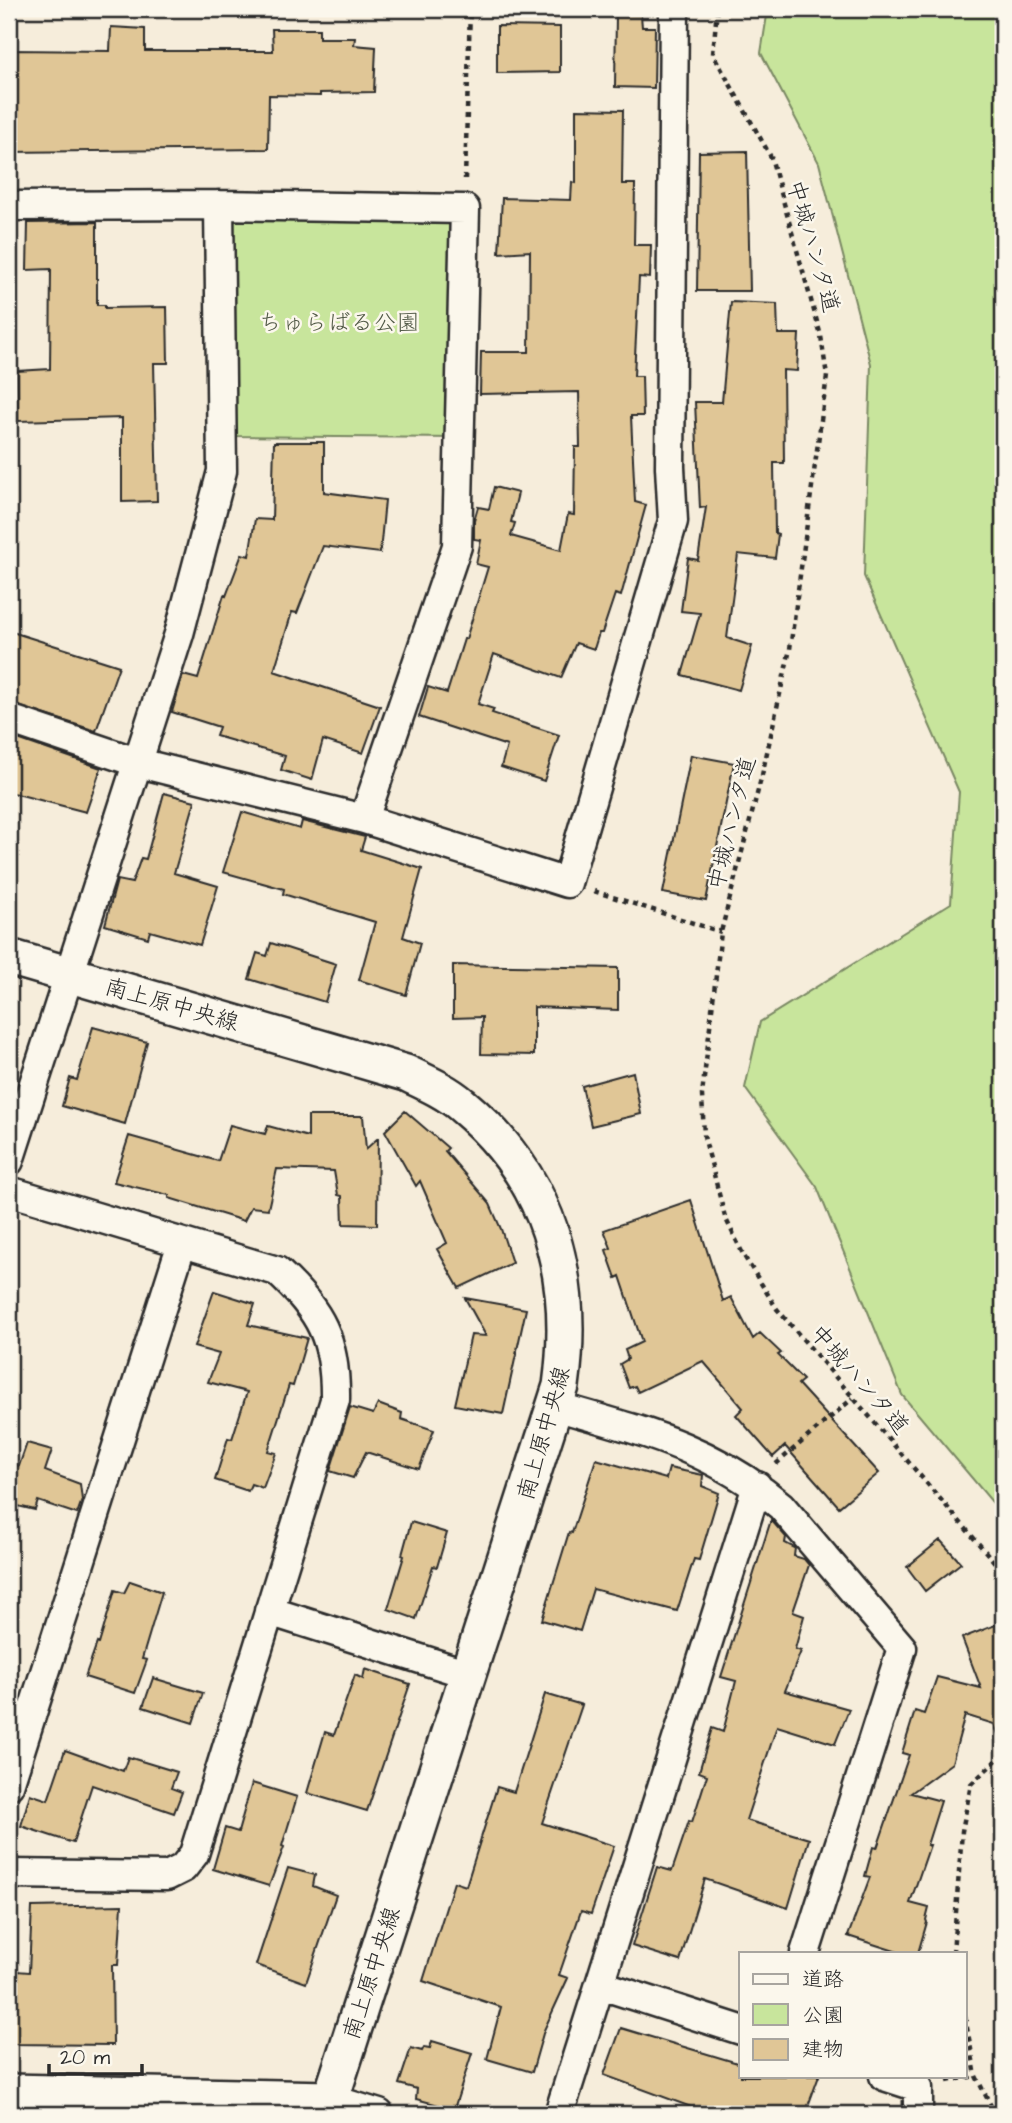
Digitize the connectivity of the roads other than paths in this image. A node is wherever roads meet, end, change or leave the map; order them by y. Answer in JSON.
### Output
{"nodes":[{"id":1,"x":674,"y":9,"type":"edge"},
{"id":2,"x":219,"y":205,"type":"junction"},
{"id":3,"x":9,"y":206,"type":"edge"},
{"id":4,"x":9,"y":719,"type":"edge"},
{"id":5,"x":139,"y":763,"type":"junction"},
{"id":6,"x":364,"y":819,"type":"junction"},
{"id":7,"x":9,"y":957,"type":"edge"},
{"id":8,"x":67,"y":974,"type":"junction"},
{"id":9,"x":9,"y":1161,"type":"edge"},
{"id":10,"x":9,"y":1191,"type":"edge"},
{"id":11,"x":182,"y":1243,"type":"junction"},
{"id":12,"x":555,"y":1406,"type":"junction"},
{"id":13,"x":757,"y":1486,"type":"junction"},
{"id":14,"x":269,"y":1611,"type":"junction"},
{"id":15,"x":468,"y":1674,"type":"junction"},
{"id":16,"x":9,"y":1785,"type":"edge"},
{"id":17,"x":9,"y":1874,"type":"edge"},
{"id":18,"x":805,"y":1952,"type":"edge"},
{"id":19,"x":601,"y":1984,"type":"junction"},
{"id":20,"x":739,"y":2029,"type":"edge"},
{"id":21,"x":890,"y":2078,"type":"edge"},
{"id":22,"x":9,"y":2092,"type":"edge"},
{"id":23,"x":328,"y":2106,"type":"edge"},
{"id":24,"x":379,"y":2114,"type":"edge"},
{"id":25,"x":559,"y":2114,"type":"edge"},
{"id":26,"x":918,"y":2114,"type":"edge"}],
"edges":[{"from":1,"to":6,"type":"street"},
{"from":2,"to":3,"type":"street"},
{"from":2,"to":5,"type":"street"},
{"from":2,"to":6,"type":"street"},
{"from":4,"to":5,"type":"street"},
{"from":5,"to":6,"type":"street"},
{"from":5,"to":8,"type":"street"},
{"from":7,"to":8,"type":"street","name":"南上原中央線"},
{"from":8,"to":9,"type":"street"},
{"from":8,"to":12,"type":"street","name":"南上原中央線"},
{"from":10,"to":11,"type":"street"},
{"from":11,"to":14,"type":"street"},
{"from":11,"to":16,"type":"street"},
{"from":12,"to":13,"type":"street"},
{"from":12,"to":15,"type":"street","name":"南上原中央線"},
{"from":13,"to":18,"type":"street"},
{"from":13,"to":19,"type":"street"},
{"from":14,"to":15,"type":"street"},
{"from":14,"to":17,"type":"street"},
{"from":15,"to":23,"type":"street","name":"南上原中央線"},
{"from":19,"to":20,"type":"street"},
{"from":19,"to":25,"type":"street"},
{"from":21,"to":26,"type":"street"},
{"from":22,"to":23,"type":"street"},
{"from":23,"to":24,"type":"street"}]}
